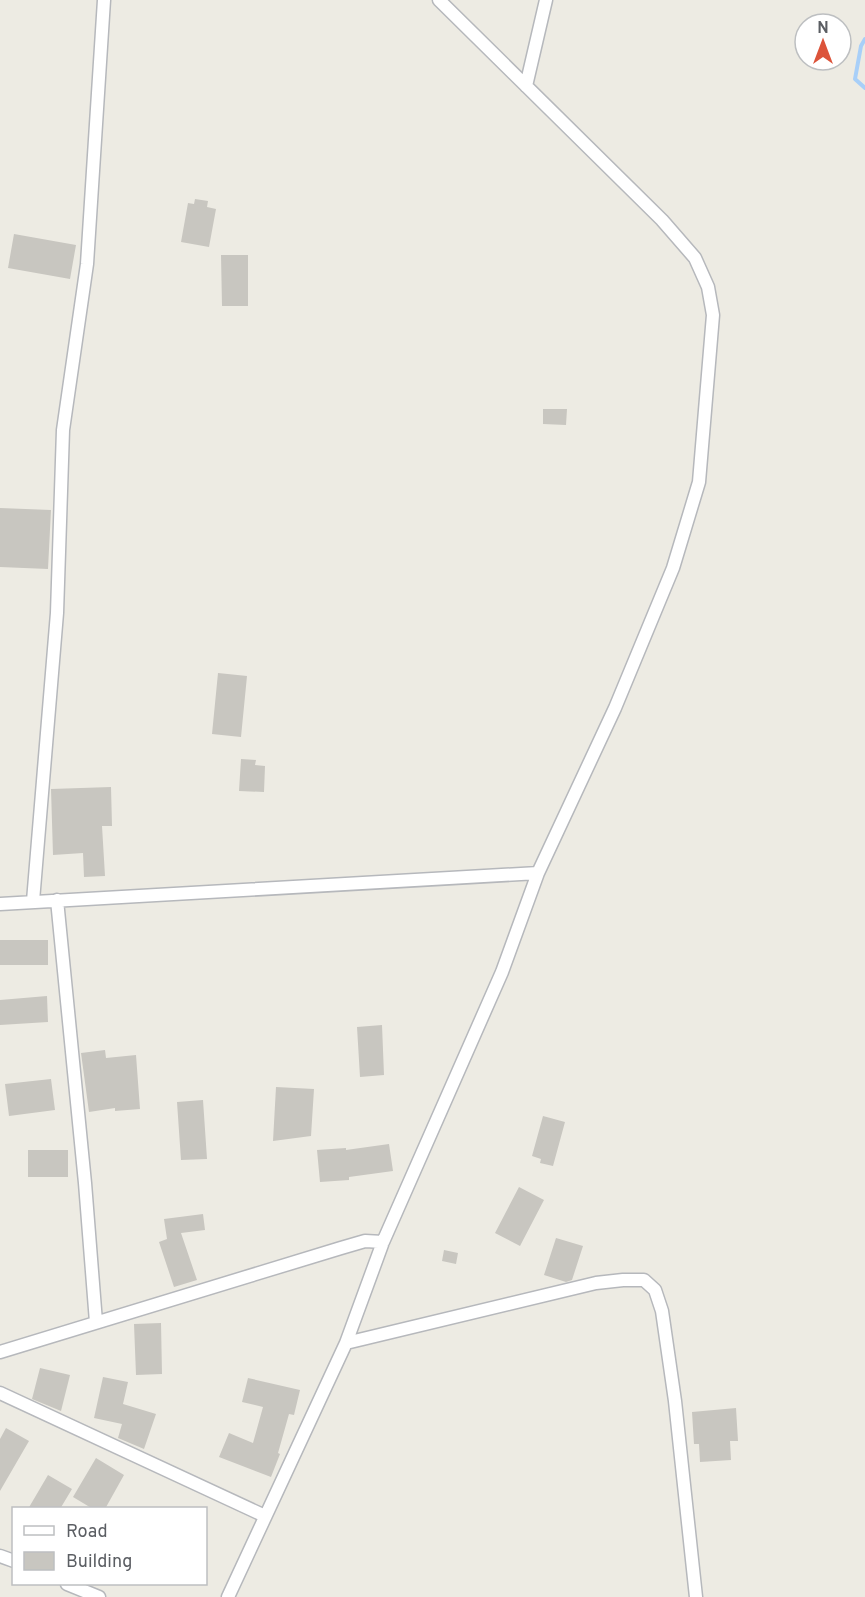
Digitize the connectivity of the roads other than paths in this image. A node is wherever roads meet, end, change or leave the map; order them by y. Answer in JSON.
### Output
{"nodes":[{"id":1,"x":104,"y":0,"type":"edge"},
{"id":2,"x":439,"y":0,"type":"edge"},
{"id":3,"x":546,"y":0,"type":"edge"},
{"id":4,"x":526,"y":86,"type":"junction"},
{"id":5,"x":538,"y":873,"type":"junction"},
{"id":6,"x":57,"y":900,"type":"junction"},
{"id":7,"x":33,"y":902,"type":"junction"},
{"id":8,"x":0,"y":904,"type":"edge"},
{"id":9,"x":383,"y":1242,"type":"junction"},
{"id":10,"x":96,"y":1322,"type":"junction"},
{"id":11,"x":346,"y":1343,"type":"junction"},
{"id":12,"x":0,"y":1352,"type":"edge"},
{"id":13,"x":0,"y":1393,"type":"edge"},
{"id":14,"x":266,"y":1516,"type":"junction"},
{"id":15,"x":69,"y":1585,"type":"edge"},
{"id":16,"x":99,"y":1597,"type":"edge"},
{"id":17,"x":228,"y":1597,"type":"edge"},
{"id":18,"x":696,"y":1597,"type":"edge"}],
"edges":[{"from":1,"to":7,"type":"street"},
{"from":2,"to":4,"type":"street"},
{"from":3,"to":4,"type":"street"},
{"from":4,"to":5,"type":"street"},
{"from":5,"to":6,"type":"street"},
{"from":5,"to":9,"type":"street"},
{"from":6,"to":7,"type":"street"},
{"from":6,"to":10,"type":"street"},
{"from":7,"to":8,"type":"street"},
{"from":9,"to":10,"type":"street"},
{"from":9,"to":11,"type":"street"},
{"from":10,"to":12,"type":"street"},
{"from":11,"to":14,"type":"street"},
{"from":11,"to":18,"type":"street"},
{"from":13,"to":14,"type":"street"},
{"from":14,"to":17,"type":"street"},
{"from":15,"to":16,"type":"street"}]}
